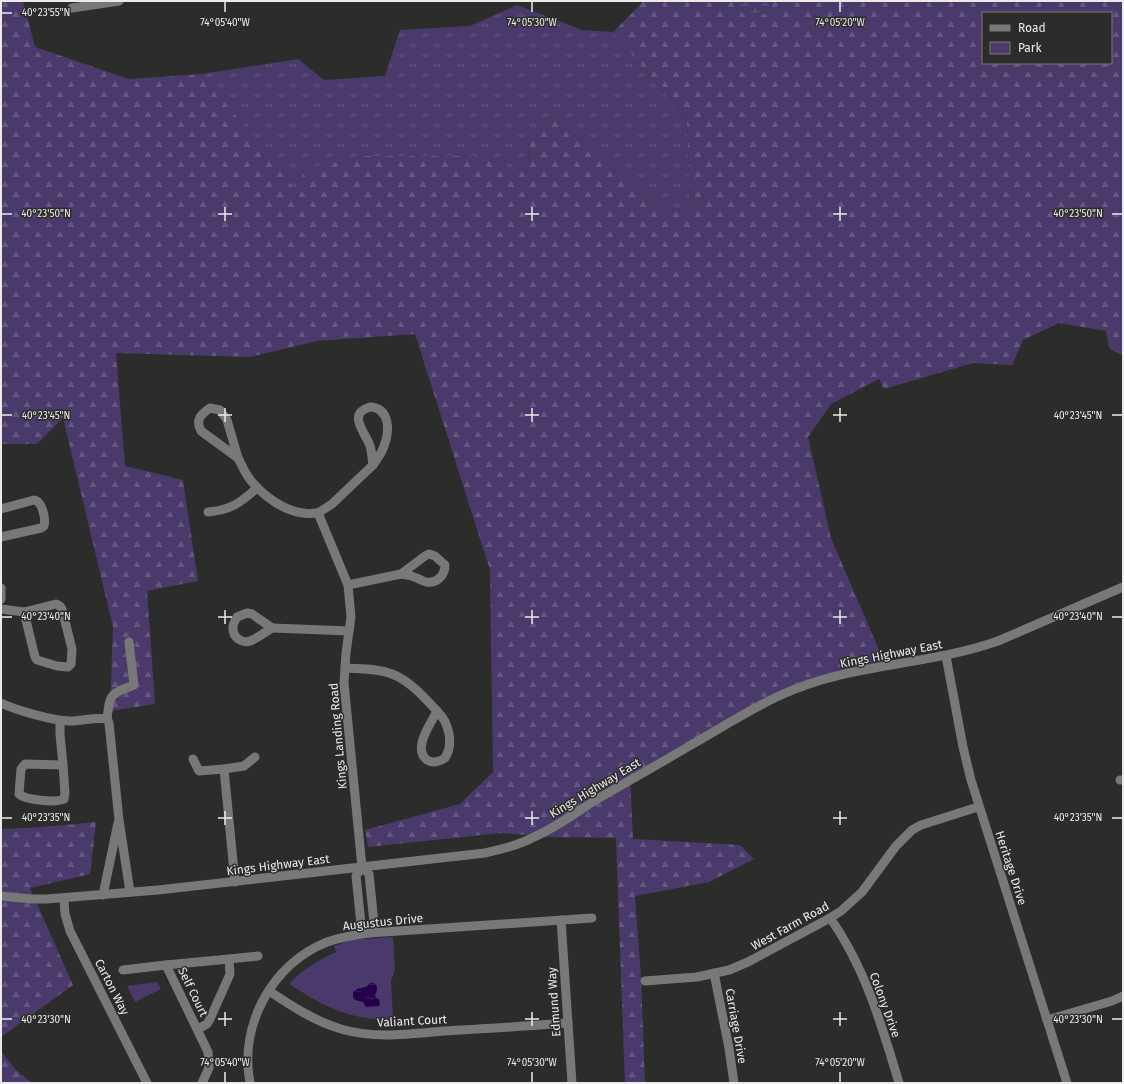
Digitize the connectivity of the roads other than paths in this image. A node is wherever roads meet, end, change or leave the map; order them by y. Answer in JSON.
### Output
{"nodes":[{"id":1,"x":118,"y":1,"type":"edge"},
{"id":2,"x":72,"y":8,"type":"dead end"},
{"id":3,"x":238,"y":458,"type":"junction"},
{"id":4,"x":373,"y":465,"type":"junction"},
{"id":5,"x":257,"y":488,"type":"junction"},
{"id":6,"x":1,"y":509,"type":"edge"},
{"id":7,"x":208,"y":512,"type":"dead end"},
{"id":8,"x":318,"y":513,"type":"junction"},
{"id":9,"x":1,"y":537,"type":"edge"},
{"id":10,"x":401,"y":574,"type":"dead end"},
{"id":11,"x":348,"y":585,"type":"junction"},
{"id":12,"x":1123,"y":587,"type":"edge"},
{"id":13,"x":1,"y":588,"type":"edge"},
{"id":14,"x":1,"y":600,"type":"edge"},
{"id":15,"x":1,"y":609,"type":"edge"},
{"id":16,"x":24,"y":612,"type":"junction"},
{"id":17,"x":272,"y":628,"type":"dead end"},
{"id":18,"x":349,"y":631,"type":"junction"},
{"id":19,"x":129,"y":642,"type":"dead end"},
{"id":20,"x":946,"y":656,"type":"junction"},
{"id":21,"x":345,"y":668,"type":"junction"},
{"id":22,"x":1,"y":703,"type":"edge"},
{"id":23,"x":437,"y":711,"type":"junction"},
{"id":24,"x":107,"y":719,"type":"junction"},
{"id":25,"x":60,"y":721,"type":"junction"},
{"id":26,"x":255,"y":756,"type":"dead end"},
{"id":27,"x":193,"y":759,"type":"dead end"},
{"id":28,"x":63,"y":765,"type":"junction"},
{"id":29,"x":224,"y":769,"type":"junction"},
{"id":30,"x":978,"y":806,"type":"junction"},
{"id":31,"x":119,"y":820,"type":"junction"},
{"id":32,"x":362,"y":867,"type":"junction"},
{"id":33,"x":235,"y":882,"type":"junction"},
{"id":34,"x":130,"y":892,"type":"junction"},
{"id":35,"x":103,"y":895,"type":"junction"},
{"id":36,"x":1,"y":896,"type":"edge"},
{"id":37,"x":64,"y":899,"type":"junction"},
{"id":38,"x":592,"y":918,"type":"dead end"},
{"id":39,"x":830,"y":918,"type":"junction"},
{"id":40,"x":561,"y":920,"type":"junction"},
{"id":41,"x":369,"y":933,"type":"junction"},
{"id":42,"x":258,"y":956,"type":"dead end"},
{"id":43,"x":230,"y":959,"type":"junction"},
{"id":44,"x":166,"y":965,"type":"junction"},
{"id":45,"x":123,"y":970,"type":"dead end"},
{"id":46,"x":714,"y":973,"type":"junction"},
{"id":47,"x":645,"y":981,"type":"dead end"},
{"id":48,"x":269,"y":991,"type":"junction"},
{"id":49,"x":1123,"y":996,"type":"edge"},
{"id":50,"x":1047,"y":1020,"type":"junction"},
{"id":51,"x":568,"y":1023,"type":"junction"},
{"id":52,"x":198,"y":1029,"type":"junction"},
{"id":53,"x":147,"y":1083,"type":"edge"},
{"id":54,"x":202,"y":1083,"type":"edge"},
{"id":55,"x":250,"y":1083,"type":"edge"},
{"id":56,"x":572,"y":1083,"type":"edge"},
{"id":57,"x":734,"y":1083,"type":"edge"},
{"id":58,"x":898,"y":1083,"type":"edge"},
{"id":59,"x":1067,"y":1083,"type":"edge"}],
"edges":[{"from":1,"to":2,"type":"street"},
{"from":3,"to":3,"type":"street"},
{"from":3,"to":5,"type":"street"},
{"from":4,"to":4,"type":"street"},
{"from":4,"to":8,"type":"street"},
{"from":5,"to":7,"type":"street"},
{"from":5,"to":8,"type":"street"},
{"from":6,"to":9,"type":"street"},
{"from":8,"to":11,"type":"street","name":"Kings Landing Road"},
{"from":10,"to":11,"type":"street"},
{"from":11,"to":18,"type":"street","name":"Kings Landing Road"},
{"from":12,"to":20,"type":"street","name":"Kings Highway East"},
{"from":13,"to":14,"type":"street"},
{"from":15,"to":16,"type":"street"},
{"from":16,"to":16,"type":"street"},
{"from":17,"to":18,"type":"street"},
{"from":18,"to":21,"type":"street","name":"Kings Landing Road"},
{"from":19,"to":24,"type":"street"},
{"from":20,"to":30,"type":"street","name":"Heritage Drive"},
{"from":20,"to":32,"type":"street","name":"Kings Highway East"},
{"from":21,"to":23,"type":"street"},
{"from":21,"to":32,"type":"street","name":"Kings Landing Road"},
{"from":22,"to":25,"type":"street"},
{"from":23,"to":23,"type":"street"},
{"from":24,"to":25,"type":"street"},
{"from":24,"to":31,"type":"street"},
{"from":25,"to":28,"type":"street"},
{"from":26,"to":29,"type":"street"},
{"from":27,"to":29,"type":"street"},
{"from":28,"to":28,"type":"street"},
{"from":29,"to":33,"type":"street"},
{"from":30,"to":39,"type":"street","name":"West Farm Road"},
{"from":30,"to":50,"type":"street","name":"Heritage Drive"},
{"from":31,"to":34,"type":"street"},
{"from":31,"to":35,"type":"street"},
{"from":32,"to":33,"type":"street","name":"Kings Highway East"},
{"from":32,"to":41,"type":"street"},
{"from":32,"to":41,"type":"street"},
{"from":33,"to":34,"type":"street","name":"Kings Highway East"},
{"from":34,"to":35,"type":"street","name":"Kings Highway East"},
{"from":35,"to":37,"type":"street","name":"Kings Highway East"},
{"from":36,"to":37,"type":"street","name":"Kings Highway East"},
{"from":37,"to":53,"type":"street","name":"Carton Way"},
{"from":38,"to":40,"type":"street","name":"Augustus Drive"},
{"from":39,"to":46,"type":"street","name":"West Farm Road"},
{"from":39,"to":58,"type":"street","name":"Colony Drive"},
{"from":40,"to":41,"type":"street","name":"Augustus Drive"},
{"from":40,"to":51,"type":"street","name":"Edmund Way"},
{"from":41,"to":48,"type":"street","name":"Augustus Drive"},
{"from":42,"to":43,"type":"street"},
{"from":43,"to":44,"type":"street","name":"Self Court"},
{"from":43,"to":52,"type":"street","name":"Self Court"},
{"from":44,"to":45,"type":"street"},
{"from":44,"to":52,"type":"street","name":"Self Court"},
{"from":46,"to":47,"type":"street","name":"West Farm Road"},
{"from":46,"to":57,"type":"street","name":"Carriage Drive"},
{"from":48,"to":51,"type":"street","name":"Valiant Court"},
{"from":48,"to":55,"type":"street","name":"Augustus Drive"},
{"from":49,"to":50,"type":"street"},
{"from":50,"to":59,"type":"street","name":"Heritage Drive"},
{"from":51,"to":56,"type":"street","name":"Edmund Way"},
{"from":52,"to":54,"type":"street","name":"Self Court"}]}
